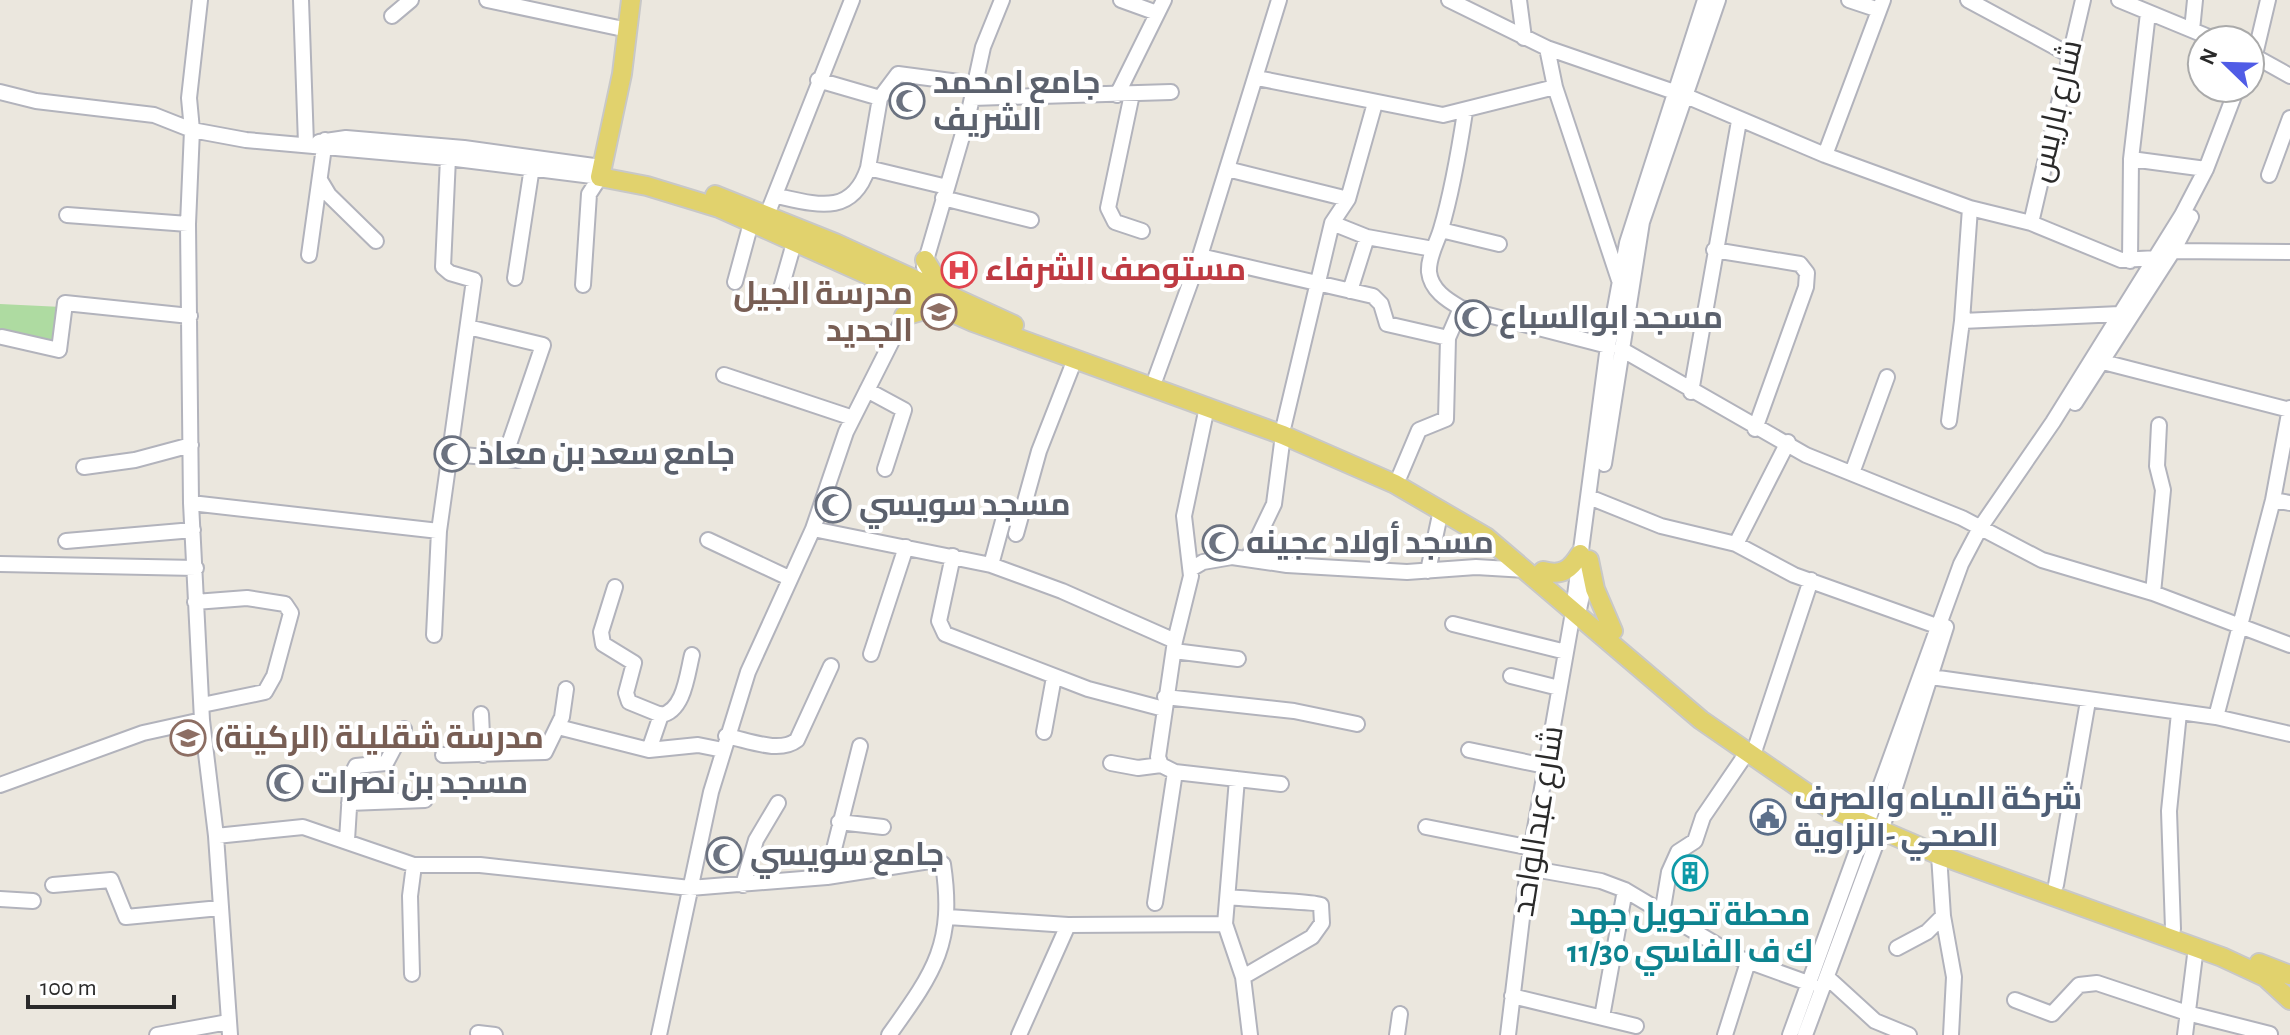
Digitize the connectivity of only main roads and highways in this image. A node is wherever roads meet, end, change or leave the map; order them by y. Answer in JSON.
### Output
{"nodes":[{"id":1,"x":631,"y":0,"type":"edge"},
{"id":2,"x":640,"y":0,"type":"edge"},
{"id":3,"x":606,"y":173,"type":"junction"},
{"id":4,"x":759,"y":219,"type":"junction"},
{"id":5,"x":925,"y":260,"type":"road end"},
{"id":6,"x":918,"y":288,"type":"junction"},
{"id":7,"x":942,"y":300,"type":"junction"},
{"id":8,"x":904,"y":316,"type":"road end"},
{"id":9,"x":1284,"y":430,"type":"junction"},
{"id":10,"x":1535,"y":570,"type":"junction"},
{"id":11,"x":1575,"y":608,"type":"junction"},
{"id":12,"x":1613,"y":631,"type":"junction"},
{"id":13,"x":1750,"y":751,"type":"junction"},
{"id":14,"x":1875,"y":824,"type":"junction"},
{"id":15,"x":2290,"y":975,"type":"edge"},
{"id":16,"x":2290,"y":1000,"type":"edge"}],
"edges":[{"from":1,"to":3,"type":"main road"},
{"from":2,"to":3,"type":"main road"},
{"from":3,"to":4,"type":"main road"},
{"from":4,"to":6,"type":"main road"},
{"from":4,"to":6,"type":"main road"},
{"from":5,"to":7,"type":"main road"},
{"from":6,"to":7,"type":"main road"},
{"from":7,"to":8,"type":"main road"},
{"from":7,"to":9,"type":"main road"},
{"from":7,"to":9,"type":"main road"},
{"from":9,"to":10,"type":"main road"},
{"from":9,"to":10,"type":"main road"},
{"from":10,"to":11,"type":"main road"},
{"from":10,"to":12,"type":"main road"},
{"from":11,"to":12,"type":"main road"},
{"from":11,"to":13,"type":"main road"},
{"from":12,"to":13,"type":"main road"},
{"from":13,"to":14,"type":"main road"},
{"from":14,"to":15,"type":"main road"},
{"from":14,"to":16,"type":"main road"}]}
